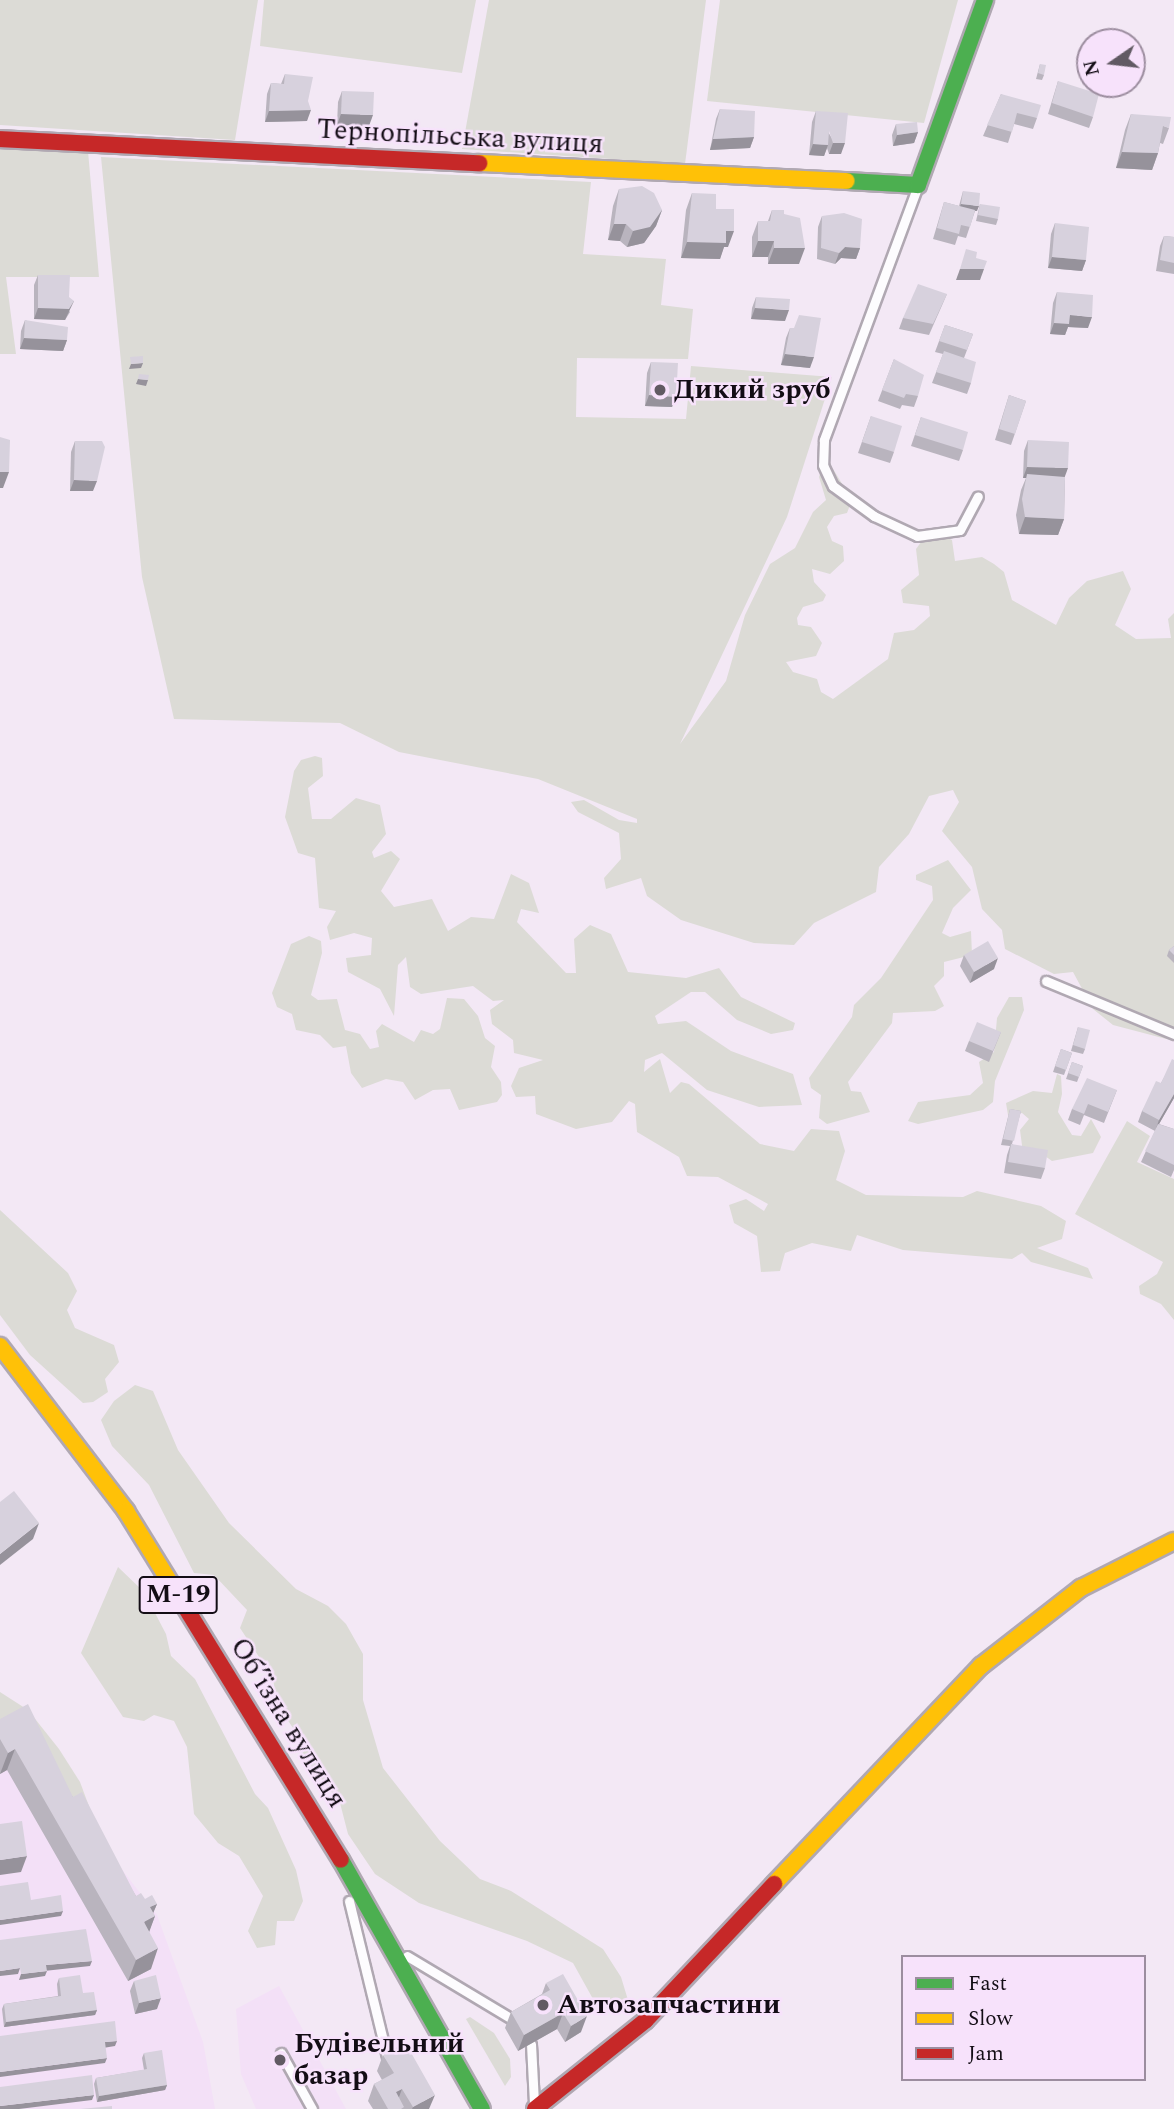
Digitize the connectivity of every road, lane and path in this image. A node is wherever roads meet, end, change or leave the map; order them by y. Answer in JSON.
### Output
{"nodes":[{"id":1,"x":985,"y":0,"type":"edge"},
{"id":2,"x":0,"y":139,"type":"edge"},
{"id":3,"x":918,"y":185,"type":"junction"},
{"id":4,"x":978,"y":496,"type":"dead end"},
{"id":5,"x":1046,"y":981,"type":"dead end"},
{"id":6,"x":1174,"y":1034,"type":"edge"},
{"id":7,"x":0,"y":1346,"type":"edge"},
{"id":8,"x":1174,"y":1541,"type":"edge"},
{"id":9,"x":338,"y":1855,"type":"junction"},
{"id":10,"x":391,"y":1946,"type":"junction"},
{"id":11,"x":517,"y":2022,"type":"edge"},
{"id":12,"x":531,"y":2044,"type":"edge"},
{"id":13,"x":281,"y":2053,"type":"dead end"},
{"id":14,"x":389,"y":2065,"type":"edge"},
{"id":15,"x":312,"y":2109,"type":"edge"},
{"id":16,"x":482,"y":2109,"type":"edge"},
{"id":17,"x":535,"y":2109,"type":"edge"}],
"edges":[{"from":1,"to":3,"type":"main road"},
{"from":2,"to":3,"type":"main road","name":"Тернопільська вулиця"},
{"from":3,"to":4,"type":"lane"},
{"from":5,"to":6,"type":"lane"},
{"from":7,"to":9,"type":"main road","name":"Обʼїзна вулиця","number":"М-19"},
{"from":8,"to":17,"type":"main road"},
{"from":9,"to":10,"type":"main road","name":"Обʼїзна вулиця","number":"М-19"},
{"from":9,"to":14,"type":"lane"},
{"from":10,"to":11,"type":"lane"},
{"from":10,"to":16,"type":"main road","name":"Обʼїзна вулиця","number":"М-19"},
{"from":12,"to":17,"type":"lane"},
{"from":13,"to":15,"type":"lane"}]}
